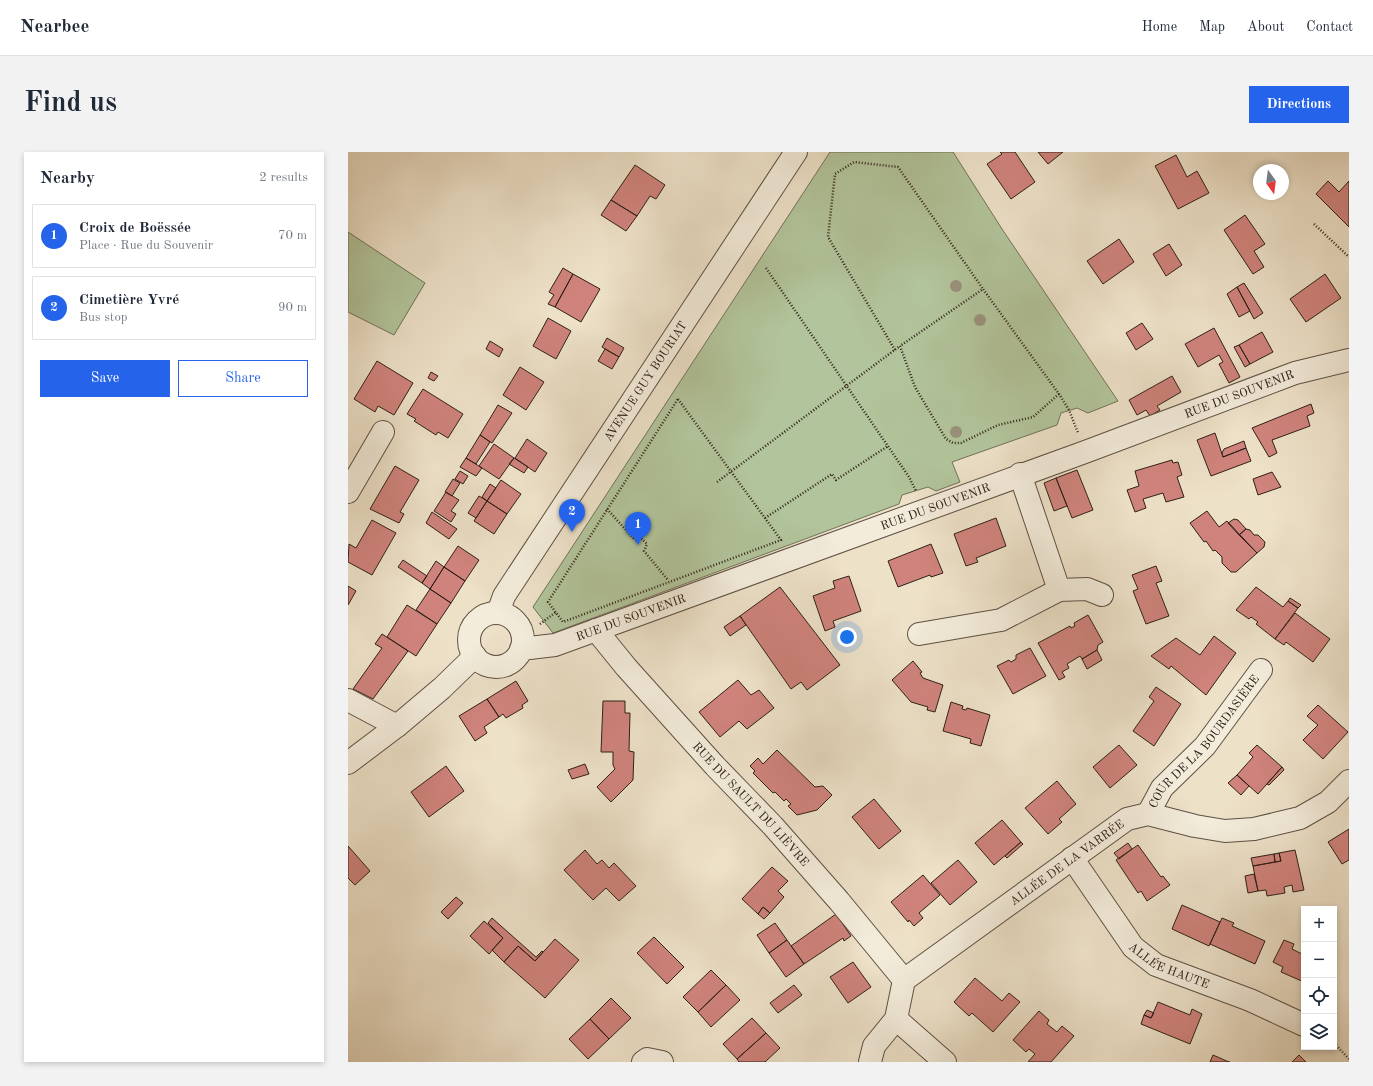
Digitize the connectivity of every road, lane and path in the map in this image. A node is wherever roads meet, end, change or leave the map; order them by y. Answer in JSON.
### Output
{"nodes":[{"id":1,"x":796,"y":152,"type":"edge"},
{"id":2,"x":1314,"y":224,"type":"dead end"},
{"id":3,"x":1349,"y":257,"type":"edge"},
{"id":4,"x":766,"y":268,"type":"dead end"},
{"id":5,"x":983,"y":289,"type":"junction"},
{"id":6,"x":900,"y":346,"type":"junction"},
{"id":7,"x":895,"y":350,"type":"junction"},
{"id":8,"x":1349,"y":360,"type":"edge"},
{"id":9,"x":846,"y":386,"type":"junction"},
{"id":10,"x":1059,"y":394,"type":"junction"},
{"id":11,"x":383,"y":432,"type":"dead end"},
{"id":12,"x":888,"y":446,"type":"junction"},
{"id":13,"x":1085,"y":452,"type":"junction"},
{"id":14,"x":731,"y":472,"type":"junction"},
{"id":15,"x":1020,"y":474,"type":"junction"},
{"id":16,"x":717,"y":482,"type":"dead end"},
{"id":17,"x":916,"y":491,"type":"dead end"},
{"id":18,"x":348,"y":492,"type":"edge"},
{"id":19,"x":607,"y":509,"type":"junction"},
{"id":20,"x":670,"y":582,"type":"dead end"},
{"id":21,"x":1059,"y":590,"type":"junction"},
{"id":22,"x":1102,"y":595,"type":"dead end"},
{"id":23,"x":498,"y":613,"type":"junction"},
{"id":24,"x":544,"y":621,"type":"dead end"},
{"id":25,"x":596,"y":630,"type":"junction"},
{"id":26,"x":919,"y":634,"type":"dead end"},
{"id":27,"x":521,"y":649,"type":"junction"},
{"id":28,"x":475,"y":656,"type":"junction"},
{"id":29,"x":1261,"y":670,"type":"dead end"},
{"id":30,"x":348,"y":700,"type":"edge"},
{"id":31,"x":397,"y":726,"type":"junction"},
{"id":32,"x":348,"y":763,"type":"edge"},
{"id":33,"x":1349,"y":781,"type":"edge"},
{"id":34,"x":1148,"y":814,"type":"junction"},
{"id":35,"x":1072,"y":858,"type":"junction"},
{"id":36,"x":904,"y":980,"type":"junction"},
{"id":37,"x":896,"y":1019,"type":"junction"},
{"id":38,"x":1301,"y":1024,"type":"edge"},
{"id":39,"x":1337,"y":1045,"type":"edge"},
{"id":40,"x":1349,"y":1059,"type":"edge"},
{"id":41,"x":643,"y":1062,"type":"edge"},
{"id":42,"x":662,"y":1062,"type":"edge"},
{"id":43,"x":870,"y":1062,"type":"edge"},
{"id":44,"x":945,"y":1062,"type":"edge"}],
"edges":[{"from":1,"to":23,"type":"street","name":"AVENUE GUY BOURIAT"},
{"from":2,"to":3,"type":"path"},
{"from":4,"to":9,"type":"path"},
{"from":5,"to":6,"type":"path"},
{"from":5,"to":7,"type":"path"},
{"from":5,"to":10,"type":"path"},
{"from":6,"to":7,"type":"path"},
{"from":6,"to":10,"type":"path"},
{"from":7,"to":9,"type":"path"},
{"from":8,"to":13,"type":"street","name":"RUE DU SOUVENIR"},
{"from":9,"to":12,"type":"path"},
{"from":9,"to":14,"type":"path"},
{"from":10,"to":13,"type":"path"},
{"from":11,"to":18,"type":"street"},
{"from":12,"to":14,"type":"path"},
{"from":12,"to":17,"type":"path"},
{"from":13,"to":15,"type":"street","name":"RUE DU SOUVENIR"},
{"from":14,"to":16,"type":"path"},
{"from":14,"to":19,"type":"path"},
{"from":15,"to":21,"type":"street"},
{"from":15,"to":25,"type":"street","name":"RUE DU SOUVENIR"},
{"from":19,"to":20,"type":"path"},
{"from":19,"to":24,"type":"path"},
{"from":21,"to":22,"type":"street"},
{"from":21,"to":26,"type":"street"},
{"from":23,"to":27,"type":"street"},
{"from":23,"to":28,"type":"street"},
{"from":25,"to":27,"type":"street","name":"RUE DU SOUVENIR"},
{"from":25,"to":36,"type":"street","name":"RUE DU SAULT DU LIÈVRE"},
{"from":27,"to":28,"type":"street"},
{"from":28,"to":31,"type":"street"},
{"from":29,"to":34,"type":"street","name":"COUR DE LA BOURDASIÈRE"},
{"from":30,"to":31,"type":"street"},
{"from":31,"to":32,"type":"street"},
{"from":33,"to":34,"type":"street","name":"ALLÉE DE LA VARRÉE"},
{"from":34,"to":35,"type":"street","name":"ALLÉE DE LA VARRÉE"},
{"from":35,"to":36,"type":"street","name":"ALLÉE DE LA VARRÉE"},
{"from":35,"to":38,"type":"street","name":"ALLÉE HAUTE"},
{"from":36,"to":37,"type":"street"},
{"from":37,"to":43,"type":"street"},
{"from":37,"to":44,"type":"street"},
{"from":39,"to":40,"type":"path"},
{"from":41,"to":42,"type":"street"}]}
